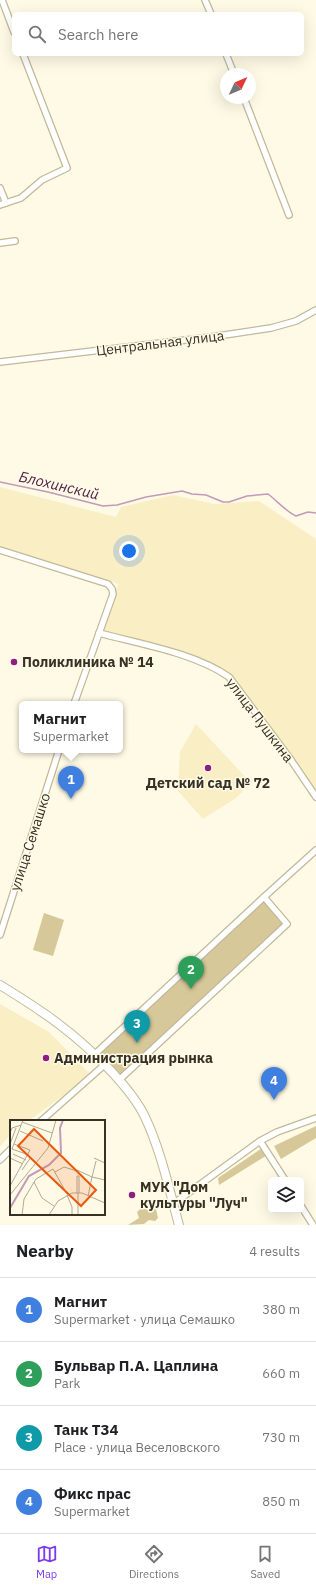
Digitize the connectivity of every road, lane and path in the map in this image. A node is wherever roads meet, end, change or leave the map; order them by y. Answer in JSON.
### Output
{"nodes":[{"id":1,"x":2,"y":0,"type":"edge"},
{"id":2,"x":205,"y":0,"type":"edge"},
{"id":3,"x":210,"y":12,"type":"edge"},
{"id":4,"x":12,"y":27,"type":"edge"},
{"id":5,"x":24,"y":56,"type":"edge"},
{"id":6,"x":227,"y":56,"type":"edge"},
{"id":7,"x":232,"y":68,"type":"edge"},
{"id":8,"x":246,"y":104,"type":"edge"},
{"id":9,"x":0,"y":188,"type":"edge"},
{"id":10,"x":6,"y":203,"type":"junction"},
{"id":11,"x":0,"y":205,"type":"edge"},
{"id":12,"x":289,"y":215,"type":"dead end"},
{"id":13,"x":15,"y":241,"type":"dead end"},
{"id":14,"x":0,"y":243,"type":"edge"},
{"id":15,"x":316,"y":310,"type":"edge"},
{"id":16,"x":0,"y":362,"type":"edge"},
{"id":17,"x":0,"y":550,"type":"edge"},
{"id":18,"x":99,"y":633,"type":"junction"},
{"id":19,"x":75,"y":701,"type":"edge"},
{"id":20,"x":58,"y":753,"type":"edge"},
{"id":21,"x":316,"y":797,"type":"edge"},
{"id":22,"x":316,"y":850,"type":"edge"},
{"id":23,"x":264,"y":897,"type":"junction"},
{"id":24,"x":0,"y":935,"type":"edge"},
{"id":25,"x":0,"y":985,"type":"edge"},
{"id":26,"x":0,"y":991,"type":"edge"},
{"id":27,"x":93,"y":1056,"type":"junction"},
{"id":28,"x":102,"y":1067,"type":"junction"},
{"id":29,"x":118,"y":1082,"type":"junction"},
{"id":30,"x":316,"y":1118,"type":"edge"},
{"id":31,"x":42,"y":1120,"type":"edge"},
{"id":32,"x":260,"y":1141,"type":"junction"},
{"id":33,"x":10,"y":1150,"type":"edge"},
{"id":34,"x":0,"y":1160,"type":"edge"},
{"id":35,"x":283,"y":1177,"type":"edge"},
{"id":36,"x":171,"y":1204,"type":"junction"},
{"id":37,"x":304,"y":1211,"type":"edge"},
{"id":38,"x":174,"y":1225,"type":"edge"},
{"id":39,"x":179,"y":1225,"type":"edge"},
{"id":40,"x":313,"y":1225,"type":"edge"}],
"edges":[{"from":1,"to":4,"type":"street"},
{"from":2,"to":3,"type":"street"},
{"from":5,"to":10,"type":"street"},
{"from":6,"to":7,"type":"street"},
{"from":8,"to":12,"type":"street"},
{"from":9,"to":10,"type":"street"},
{"from":10,"to":11,"type":"street"},
{"from":13,"to":14,"type":"street"},
{"from":15,"to":16,"type":"street","name":"Центральная улица"},
{"from":17,"to":18,"type":"street"},
{"from":18,"to":19,"type":"street"},
{"from":18,"to":21,"type":"street","name":"улица Пушкина"},
{"from":20,"to":24,"type":"street","name":"улица Семашко"},
{"from":22,"to":23,"type":"street"},
{"from":23,"to":27,"type":"street"},
{"from":23,"to":29,"type":"street"},
{"from":25,"to":27,"type":"main road"},
{"from":26,"to":27,"type":"main road"},
{"from":27,"to":28,"type":"main road"},
{"from":27,"to":29,"type":"main road"},
{"from":28,"to":29,"type":"main road"},
{"from":28,"to":31,"type":"street"},
{"from":29,"to":36,"type":"main road"},
{"from":30,"to":32,"type":"street"},
{"from":32,"to":35,"type":"street"},
{"from":32,"to":36,"type":"street"},
{"from":33,"to":34,"type":"street"},
{"from":36,"to":38,"type":"main road"},
{"from":36,"to":39,"type":"main road"},
{"from":37,"to":40,"type":"street"}]}
